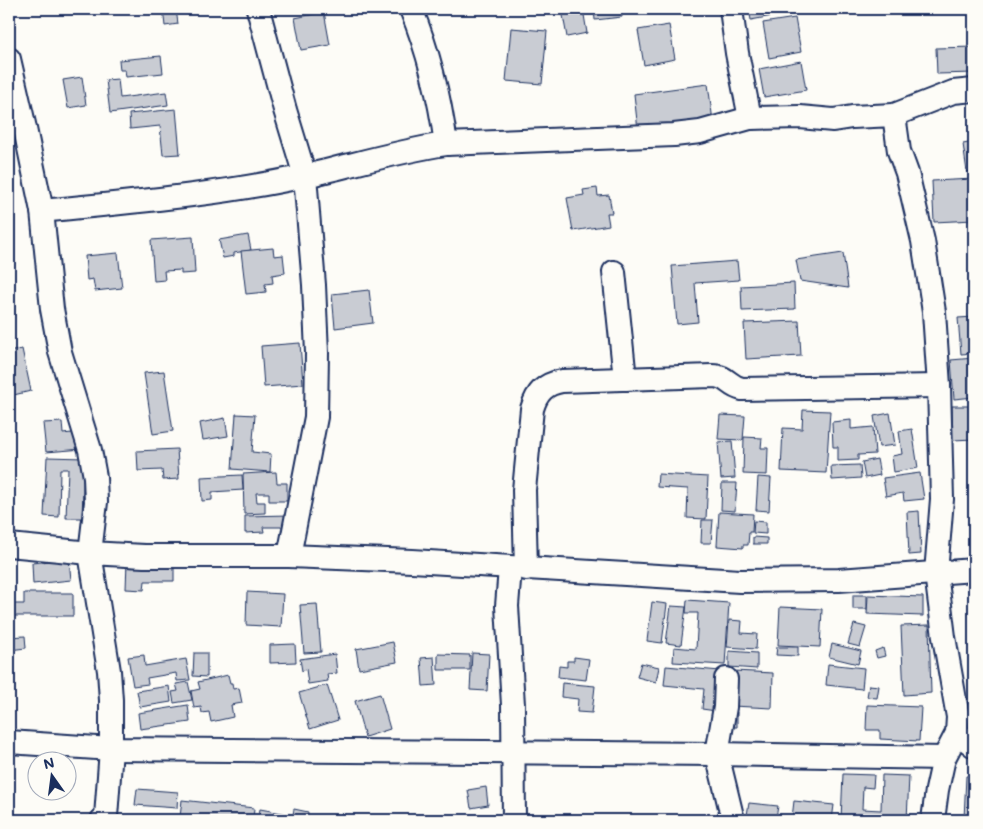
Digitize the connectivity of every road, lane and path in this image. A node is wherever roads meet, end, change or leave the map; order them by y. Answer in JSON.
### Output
{"nodes":[{"id":1,"x":258,"y":9,"type":"edge"},
{"id":2,"x":411,"y":9,"type":"edge"},
{"id":3,"x":731,"y":9,"type":"edge"},
{"id":4,"x":9,"y":59,"type":"edge"},
{"id":5,"x":974,"y":90,"type":"edge"},
{"id":6,"x":894,"y":116,"type":"junction"},
{"id":7,"x":750,"y":118,"type":"junction"},
{"id":8,"x":446,"y":144,"type":"junction"},
{"id":9,"x":305,"y":176,"type":"junction"},
{"id":10,"x":42,"y":211,"type":"junction"},
{"id":11,"x":614,"y":272,"type":"dead end"},
{"id":12,"x":625,"y":379,"type":"junction"},
{"id":13,"x":939,"y":386,"type":"junction"},
{"id":14,"x":9,"y":545,"type":"edge"},
{"id":15,"x":90,"y":553,"type":"junction"},
{"id":16,"x":289,"y":556,"type":"junction"},
{"id":17,"x":518,"y":568,"type":"junction"},
{"id":18,"x":974,"y":570,"type":"edge"},
{"id":19,"x":936,"y":574,"type":"junction"},
{"id":20,"x":726,"y":679,"type":"dead end"},
{"id":21,"x":966,"y":740,"type":"edge"},
{"id":22,"x":9,"y":742,"type":"edge"},
{"id":23,"x":111,"y":749,"type":"junction"},
{"id":24,"x":513,"y":753,"type":"junction"},
{"id":25,"x":717,"y":754,"type":"junction"},
{"id":26,"x":944,"y":758,"type":"junction"},
{"id":27,"x":102,"y":820,"type":"edge"},
{"id":28,"x":514,"y":820,"type":"edge"},
{"id":29,"x":733,"y":820,"type":"edge"},
{"id":30,"x":933,"y":820,"type":"edge"}],
"edges":[{"from":1,"to":9,"type":"street"},
{"from":2,"to":8,"type":"street"},
{"from":3,"to":7,"type":"street"},
{"from":4,"to":10,"type":"street"},
{"from":5,"to":6,"type":"street"},
{"from":6,"to":7,"type":"street"},
{"from":6,"to":13,"type":"street"},
{"from":7,"to":8,"type":"street"},
{"from":8,"to":9,"type":"street"},
{"from":9,"to":10,"type":"street"},
{"from":9,"to":16,"type":"street"},
{"from":10,"to":15,"type":"street"},
{"from":11,"to":12,"type":"street"},
{"from":12,"to":13,"type":"street"},
{"from":12,"to":17,"type":"street"},
{"from":13,"to":19,"type":"street"},
{"from":14,"to":15,"type":"street"},
{"from":15,"to":16,"type":"street"},
{"from":15,"to":23,"type":"street"},
{"from":16,"to":17,"type":"street"},
{"from":17,"to":19,"type":"street"},
{"from":17,"to":24,"type":"street"},
{"from":18,"to":19,"type":"street"},
{"from":19,"to":21,"type":"street"},
{"from":20,"to":25,"type":"street"},
{"from":21,"to":26,"type":"street"},
{"from":22,"to":23,"type":"street"},
{"from":23,"to":24,"type":"street"},
{"from":23,"to":27,"type":"street"},
{"from":24,"to":25,"type":"street"},
{"from":24,"to":28,"type":"street"},
{"from":25,"to":26,"type":"street"},
{"from":25,"to":29,"type":"street"},
{"from":26,"to":30,"type":"street"}]}
